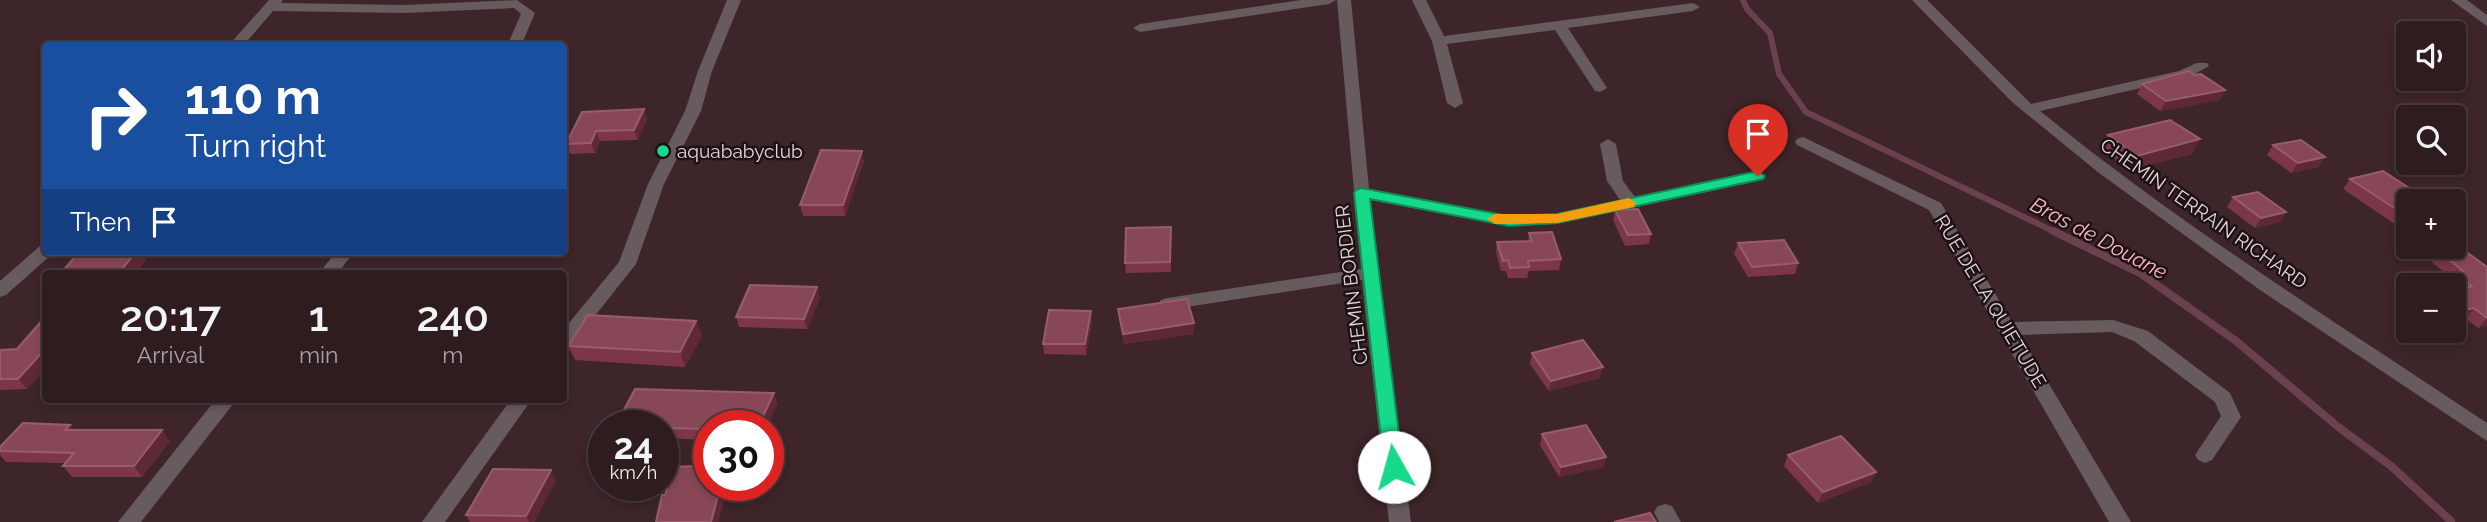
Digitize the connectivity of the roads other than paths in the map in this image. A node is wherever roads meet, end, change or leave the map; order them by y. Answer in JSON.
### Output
{"nodes":[{"id":1,"x":734,"y":0,"type":"edge"},
{"id":2,"x":1329,"y":0,"type":"edge"},
{"id":3,"x":1344,"y":0,"type":"edge"},
{"id":4,"x":1419,"y":0,"type":"edge"},
{"id":5,"x":1919,"y":0,"type":"edge"},
{"id":6,"x":2458,"y":0,"type":"edge"},
{"id":7,"x":272,"y":4,"type":"edge"},
{"id":8,"x":1693,"y":7,"type":"dead end"},
{"id":9,"x":2487,"y":22,"type":"edge"},
{"id":10,"x":1559,"y":25,"type":"junction"},
{"id":11,"x":1140,"y":29,"type":"dead end"},
{"id":12,"x":1439,"y":41,"type":"junction"},
{"id":13,"x":238,"y":42,"type":"edge"},
{"id":14,"x":516,"y":42,"type":"edge"},
{"id":15,"x":2202,"y":66,"type":"dead end"},
{"id":16,"x":1600,"y":88,"type":"dead end"},
{"id":17,"x":1455,"y":103,"type":"dead end"},
{"id":18,"x":2029,"y":109,"type":"junction"},
{"id":19,"x":1803,"y":142,"type":"dead end"},
{"id":20,"x":1608,"y":144,"type":"dead end"},
{"id":21,"x":1758,"y":176,"type":"dead end"},
{"id":22,"x":1361,"y":193,"type":"junction"},
{"id":23,"x":1631,"y":203,"type":"junction"},
{"id":24,"x":42,"y":254,"type":"edge"},
{"id":25,"x":342,"y":256,"type":"edge"},
{"id":26,"x":330,"y":270,"type":"edge"},
{"id":27,"x":1371,"y":273,"type":"junction"},
{"id":28,"x":0,"y":291,"type":"edge"},
{"id":29,"x":1147,"y":307,"type":"edge"},
{"id":30,"x":2008,"y":329,"type":"junction"},
{"id":31,"x":567,"y":337,"type":"edge"},
{"id":32,"x":224,"y":403,"type":"edge"},
{"id":33,"x":519,"y":403,"type":"edge"},
{"id":34,"x":2487,"y":433,"type":"edge"},
{"id":35,"x":2206,"y":455,"type":"dead end"},
{"id":36,"x":129,"y":522,"type":"edge"},
{"id":37,"x":433,"y":522,"type":"edge"},
{"id":38,"x":1400,"y":522,"type":"edge"},
{"id":39,"x":2120,"y":522,"type":"edge"}],
"edges":[{"from":1,"to":31,"type":"street"},
{"from":2,"to":11,"type":"street"},
{"from":3,"to":22,"type":"street","name":"CHEMIN BORDIER"},
{"from":4,"to":12,"type":"street"},
{"from":5,"to":18,"type":"street","name":"CHEMIN TERRAIN RICHARD"},
{"from":6,"to":9,"type":"street"},
{"from":7,"to":13,"type":"street"},
{"from":7,"to":14,"type":"street"},
{"from":8,"to":10,"type":"street"},
{"from":10,"to":12,"type":"street"},
{"from":10,"to":16,"type":"street"},
{"from":12,"to":17,"type":"street"},
{"from":15,"to":18,"type":"street"},
{"from":18,"to":34,"type":"street","name":"CHEMIN TERRAIN RICHARD"},
{"from":19,"to":30,"type":"street","name":"RUE DE LA QUIETUDE"},
{"from":20,"to":23,"type":"street"},
{"from":21,"to":23,"type":"street"},
{"from":22,"to":23,"type":"street"},
{"from":22,"to":27,"type":"street","name":"CHEMIN BORDIER"},
{"from":24,"to":28,"type":"street"},
{"from":25,"to":26,"type":"street"},
{"from":27,"to":29,"type":"street"},
{"from":27,"to":38,"type":"street","name":"CHEMIN BORDIER"},
{"from":30,"to":35,"type":"street"},
{"from":30,"to":39,"type":"street","name":"RUE DE LA QUIETUDE"},
{"from":32,"to":36,"type":"street"},
{"from":33,"to":37,"type":"street"}]}
